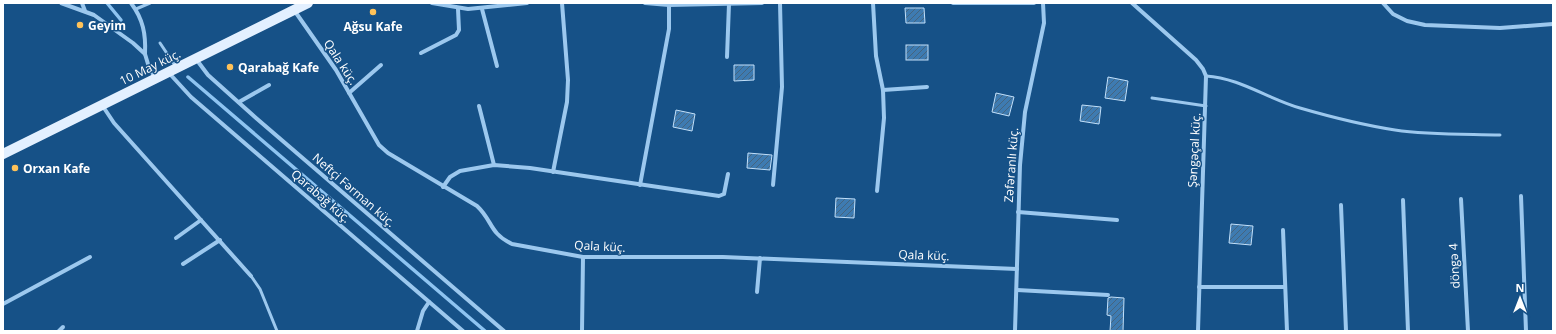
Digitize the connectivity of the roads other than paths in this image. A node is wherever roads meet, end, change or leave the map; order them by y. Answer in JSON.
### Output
{"nodes":[{"id":1,"x":61,"y":3,"type":"edge"},
{"id":2,"x":82,"y":3,"type":"edge"},
{"id":3,"x":132,"y":3,"type":"edge"},
{"id":4,"x":150,"y":3,"type":"edge"},
{"id":5,"x":308,"y":3,"type":"edge"},
{"id":6,"x":432,"y":3,"type":"edge"},
{"id":7,"x":527,"y":3,"type":"edge"},
{"id":8,"x":562,"y":3,"type":"edge"},
{"id":9,"x":645,"y":3,"type":"edge"},
{"id":10,"x":762,"y":3,"type":"edge"},
{"id":11,"x":780,"y":3,"type":"edge"},
{"id":12,"x":873,"y":3,"type":"edge"},
{"id":13,"x":953,"y":3,"type":"edge"},
{"id":14,"x":1034,"y":3,"type":"edge"},
{"id":15,"x":1043,"y":3,"type":"edge"},
{"id":16,"x":1132,"y":3,"type":"edge"},
{"id":17,"x":1383,"y":3,"type":"edge"},
{"id":18,"x":669,"y":4,"type":"junction"},
{"id":19,"x":729,"y":4,"type":"edge"},
{"id":20,"x":136,"y":9,"type":"junction"},
{"id":21,"x":458,"y":9,"type":"junction"},
{"id":22,"x":482,"y":9,"type":"junction"},
{"id":23,"x":294,"y":10,"type":"junction"},
{"id":24,"x":85,"y":11,"type":"junction"},
{"id":25,"x":1553,"y":24,"type":"edge"},
{"id":26,"x":160,"y":43,"type":"dead end"},
{"id":27,"x":421,"y":53,"type":"dead end"},
{"id":28,"x":145,"y":54,"type":"junction"},
{"id":29,"x":727,"y":57,"type":"dead end"},
{"id":30,"x":196,"y":58,"type":"junction"},
{"id":31,"x":381,"y":66,"type":"dead end"},
{"id":32,"x":497,"y":66,"type":"dead end"},
{"id":33,"x":173,"y":70,"type":"junction"},
{"id":34,"x":1206,"y":76,"type":"junction"},
{"id":35,"x":155,"y":79,"type":"junction"},
{"id":36,"x":269,"y":85,"type":"dead end"},
{"id":37,"x":927,"y":87,"type":"dead end"},
{"id":38,"x":883,"y":90,"type":"junction"},
{"id":39,"x":349,"y":93,"type":"junction"},
{"id":40,"x":1152,"y":98,"type":"dead end"},
{"id":41,"x":239,"y":102,"type":"junction"},
{"id":42,"x":101,"y":105,"type":"junction"},
{"id":43,"x":479,"y":106,"type":"dead end"},
{"id":44,"x":1206,"y":106,"type":"junction"},
{"id":45,"x":1500,"y":135,"type":"dead end"},
{"id":46,"x":3,"y":154,"type":"edge"},
{"id":47,"x":494,"y":165,"type":"junction"},
{"id":48,"x":553,"y":172,"type":"junction"},
{"id":49,"x":728,"y":174,"type":"dead end"},
{"id":50,"x":773,"y":184,"type":"dead end"},
{"id":51,"x":640,"y":185,"type":"junction"},
{"id":52,"x":443,"y":187,"type":"junction"},
{"id":53,"x":878,"y":191,"type":"dead end"},
{"id":54,"x":1521,"y":196,"type":"dead end"},
{"id":55,"x":1461,"y":199,"type":"dead end"},
{"id":56,"x":1403,"y":200,"type":"dead end"},
{"id":57,"x":1342,"y":204,"type":"dead end"},
{"id":58,"x":1018,"y":212,"type":"junction"},
{"id":59,"x":201,"y":220,"type":"junction"},
{"id":60,"x":1117,"y":220,"type":"dead end"},
{"id":61,"x":1283,"y":230,"type":"dead end"},
{"id":62,"x":176,"y":238,"type":"dead end"},
{"id":63,"x":220,"y":240,"type":"junction"},
{"id":64,"x":583,"y":256,"type":"junction"},
{"id":65,"x":90,"y":257,"type":"dead end"},
{"id":66,"x":760,"y":258,"type":"junction"},
{"id":67,"x":183,"y":264,"type":"dead end"},
{"id":68,"x":1017,"y":269,"type":"junction"},
{"id":69,"x":251,"y":276,"type":"joint"},
{"id":70,"x":1199,"y":287,"type":"junction"},
{"id":71,"x":1285,"y":287,"type":"junction"},
{"id":72,"x":1016,"y":290,"type":"junction"},
{"id":73,"x":758,"y":292,"type":"dead end"},
{"id":74,"x":1108,"y":295,"type":"dead end"},
{"id":75,"x":429,"y":302,"type":"junction"},
{"id":76,"x":3,"y":304,"type":"edge"},
{"id":77,"x":63,"y":328,"type":"dead end"},
{"id":78,"x":58,"y":331,"type":"edge"},
{"id":79,"x":277,"y":331,"type":"edge"},
{"id":80,"x":417,"y":331,"type":"edge"},
{"id":81,"x":463,"y":331,"type":"edge"},
{"id":82,"x":504,"y":331,"type":"edge"},
{"id":83,"x":582,"y":331,"type":"edge"},
{"id":84,"x":1015,"y":331,"type":"edge"},
{"id":85,"x":1198,"y":331,"type":"edge"},
{"id":86,"x":1287,"y":331,"type":"edge"},
{"id":87,"x":1346,"y":331,"type":"edge"},
{"id":88,"x":1408,"y":331,"type":"edge"},
{"id":89,"x":1468,"y":331,"type":"edge"},
{"id":90,"x":1526,"y":331,"type":"edge"}],
"edges":[{"from":1,"to":24,"type":"street"},
{"from":2,"to":24,"type":"street"},
{"from":3,"to":20,"type":"street"},
{"from":4,"to":20,"type":"lane"},
{"from":5,"to":23,"type":"main road","name":"10 May küç."},
{"from":6,"to":21,"type":"street"},
{"from":7,"to":22,"type":"street"},
{"from":8,"to":48,"type":"street"},
{"from":9,"to":18,"type":"street"},
{"from":10,"to":19,"type":"street"},
{"from":11,"to":50,"type":"street"},
{"from":12,"to":38,"type":"street"},
{"from":13,"to":14,"type":"street"},
{"from":15,"to":58,"type":"street","name":"Zəfəranlı küç."},
{"from":16,"to":34,"type":"street"},
{"from":17,"to":25,"type":"street"},
{"from":18,"to":19,"type":"street"},
{"from":18,"to":51,"type":"street"},
{"from":19,"to":29,"type":"street"},
{"from":20,"to":28,"type":"street"},
{"from":21,"to":22,"type":"street"},
{"from":21,"to":27,"type":"street"},
{"from":22,"to":32,"type":"street"},
{"from":23,"to":30,"type":"main road","name":"10 May küç."},
{"from":23,"to":39,"type":"street","name":"Qala küç."},
{"from":24,"to":28,"type":"street"},
{"from":26,"to":33,"type":"lane"},
{"from":28,"to":35,"type":"street"},
{"from":30,"to":33,"type":"main road","name":"10 May küç."},
{"from":30,"to":41,"type":"street","name":"Neftçi Fərman küç."},
{"from":31,"to":39,"type":"street"},
{"from":33,"to":35,"type":"main road","name":"10 May küç."},
{"from":33,"to":75,"type":"street","name":"Qarabağ küç."},
{"from":34,"to":44,"type":"street","name":"Şəngəçal küç."},
{"from":34,"to":45,"type":"lane"},
{"from":35,"to":42,"type":"main road","name":"10 May küç."},
{"from":36,"to":41,"type":"street"},
{"from":37,"to":38,"type":"street"},
{"from":38,"to":53,"type":"street"},
{"from":39,"to":52,"type":"street","name":"Qala küç."},
{"from":40,"to":44,"type":"lane"},
{"from":41,"to":82,"type":"street","name":"Neftçi Fərman küç."},
{"from":42,"to":46,"type":"main road","name":"10 May küç."},
{"from":42,"to":59,"type":"street"},
{"from":43,"to":47,"type":"street"},
{"from":44,"to":70,"type":"street","name":"Şəngəçal küç."},
{"from":47,"to":48,"type":"street"},
{"from":47,"to":52,"type":"street"},
{"from":48,"to":51,"type":"street"},
{"from":49,"to":51,"type":"street"},
{"from":52,"to":64,"type":"street","name":"Qala küç."},
{"from":54,"to":90,"type":"street"},
{"from":55,"to":89,"type":"street","name":"döngə 4"},
{"from":56,"to":88,"type":"street"},
{"from":57,"to":87,"type":"street"},
{"from":58,"to":60,"type":"street"},
{"from":58,"to":68,"type":"street","name":"Zəfəranlı küç."},
{"from":59,"to":62,"type":"street"},
{"from":59,"to":63,"type":"street"},
{"from":61,"to":71,"type":"street"},
{"from":63,"to":67,"type":"street"},
{"from":63,"to":69,"type":"street"},
{"from":64,"to":66,"type":"street","name":"Qala küç."},
{"from":64,"to":83,"type":"street"},
{"from":65,"to":76,"type":"street"},
{"from":66,"to":68,"type":"street","name":"Qala küç."},
{"from":66,"to":73,"type":"street"},
{"from":68,"to":72,"type":"street","name":"Zəfəranlı küç."},
{"from":69,"to":79,"type":"lane"},
{"from":70,"to":71,"type":"street"},
{"from":70,"to":85,"type":"street","name":"Şəngəçal küç."},
{"from":71,"to":86,"type":"street"},
{"from":72,"to":74,"type":"street"},
{"from":72,"to":84,"type":"street","name":"Zəfəranlı küç."},
{"from":75,"to":80,"type":"street"},
{"from":75,"to":81,"type":"street","name":"Qarabağ küç."},
{"from":77,"to":78,"type":"street"}]}
